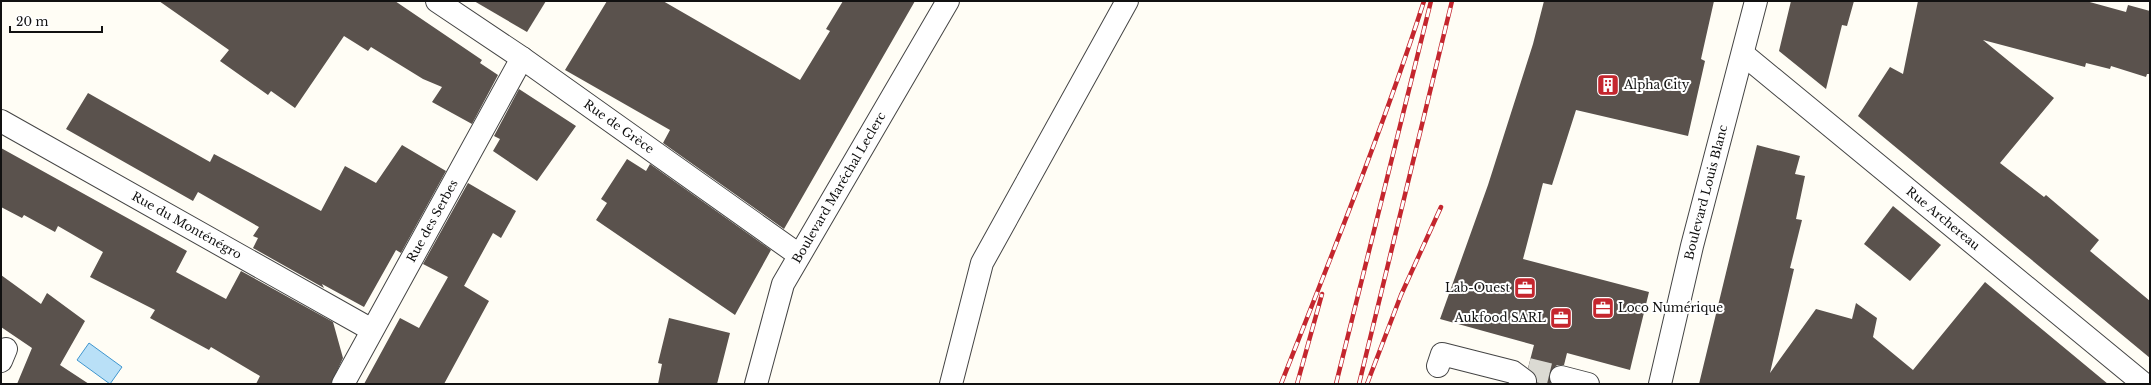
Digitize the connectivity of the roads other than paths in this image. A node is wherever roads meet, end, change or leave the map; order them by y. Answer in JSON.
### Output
{"nodes":[{"id":1,"x":437,"y":1,"type":"edge"},
{"id":2,"x":948,"y":1,"type":"edge"},
{"id":3,"x":1127,"y":1,"type":"edge"},
{"id":4,"x":1756,"y":1,"type":"edge"},
{"id":5,"x":464,"y":8,"type":"edge"},
{"id":6,"x":1743,"y":54,"type":"junction"},
{"id":7,"x":522,"y":58,"type":"junction"},
{"id":8,"x":1,"y":121,"type":"edge"},
{"id":9,"x":799,"y":256,"type":"junction"},
{"id":10,"x":372,"y":330,"type":"junction"},
{"id":11,"x":1438,"y":366,"type":"dead end"},
{"id":12,"x":1522,"y":374,"type":"tunnel mouth"},
{"id":13,"x":1561,"y":378,"type":"tunnel mouth"},
{"id":14,"x":342,"y":384,"type":"edge"},
{"id":15,"x":756,"y":384,"type":"edge"},
{"id":16,"x":951,"y":384,"type":"edge"},
{"id":17,"x":1588,"y":384,"type":"edge"},
{"id":18,"x":1660,"y":384,"type":"edge"},
{"id":19,"x":2144,"y":384,"type":"edge"}],
"edges":[{"from":1,"to":5,"type":"street","name":"Rue de Grèce"},
{"from":2,"to":9,"type":"street","name":"Boulevard Maréchal Leclerc"},
{"from":3,"to":16,"type":"street"},
{"from":4,"to":6,"type":"street","name":"Boulevard Louis Blanc"},
{"from":5,"to":7,"type":"street","name":"Rue de Grèce"},
{"from":6,"to":18,"type":"street","name":"Boulevard Louis Blanc"},
{"from":6,"to":19,"type":"street","name":"Rue Archereau"},
{"from":7,"to":9,"type":"street","name":"Rue de Grèce"},
{"from":7,"to":10,"type":"street","name":"Rue des Serbes"},
{"from":8,"to":10,"type":"street","name":"Rue du Monténégro"},
{"from":9,"to":15,"type":"street","name":"Boulevard Maréchal Leclerc"},
{"from":10,"to":14,"type":"street","name":"Rue des Serbes"},
{"from":11,"to":12,"type":"street"},
{"from":13,"to":17,"type":"street"}]}
